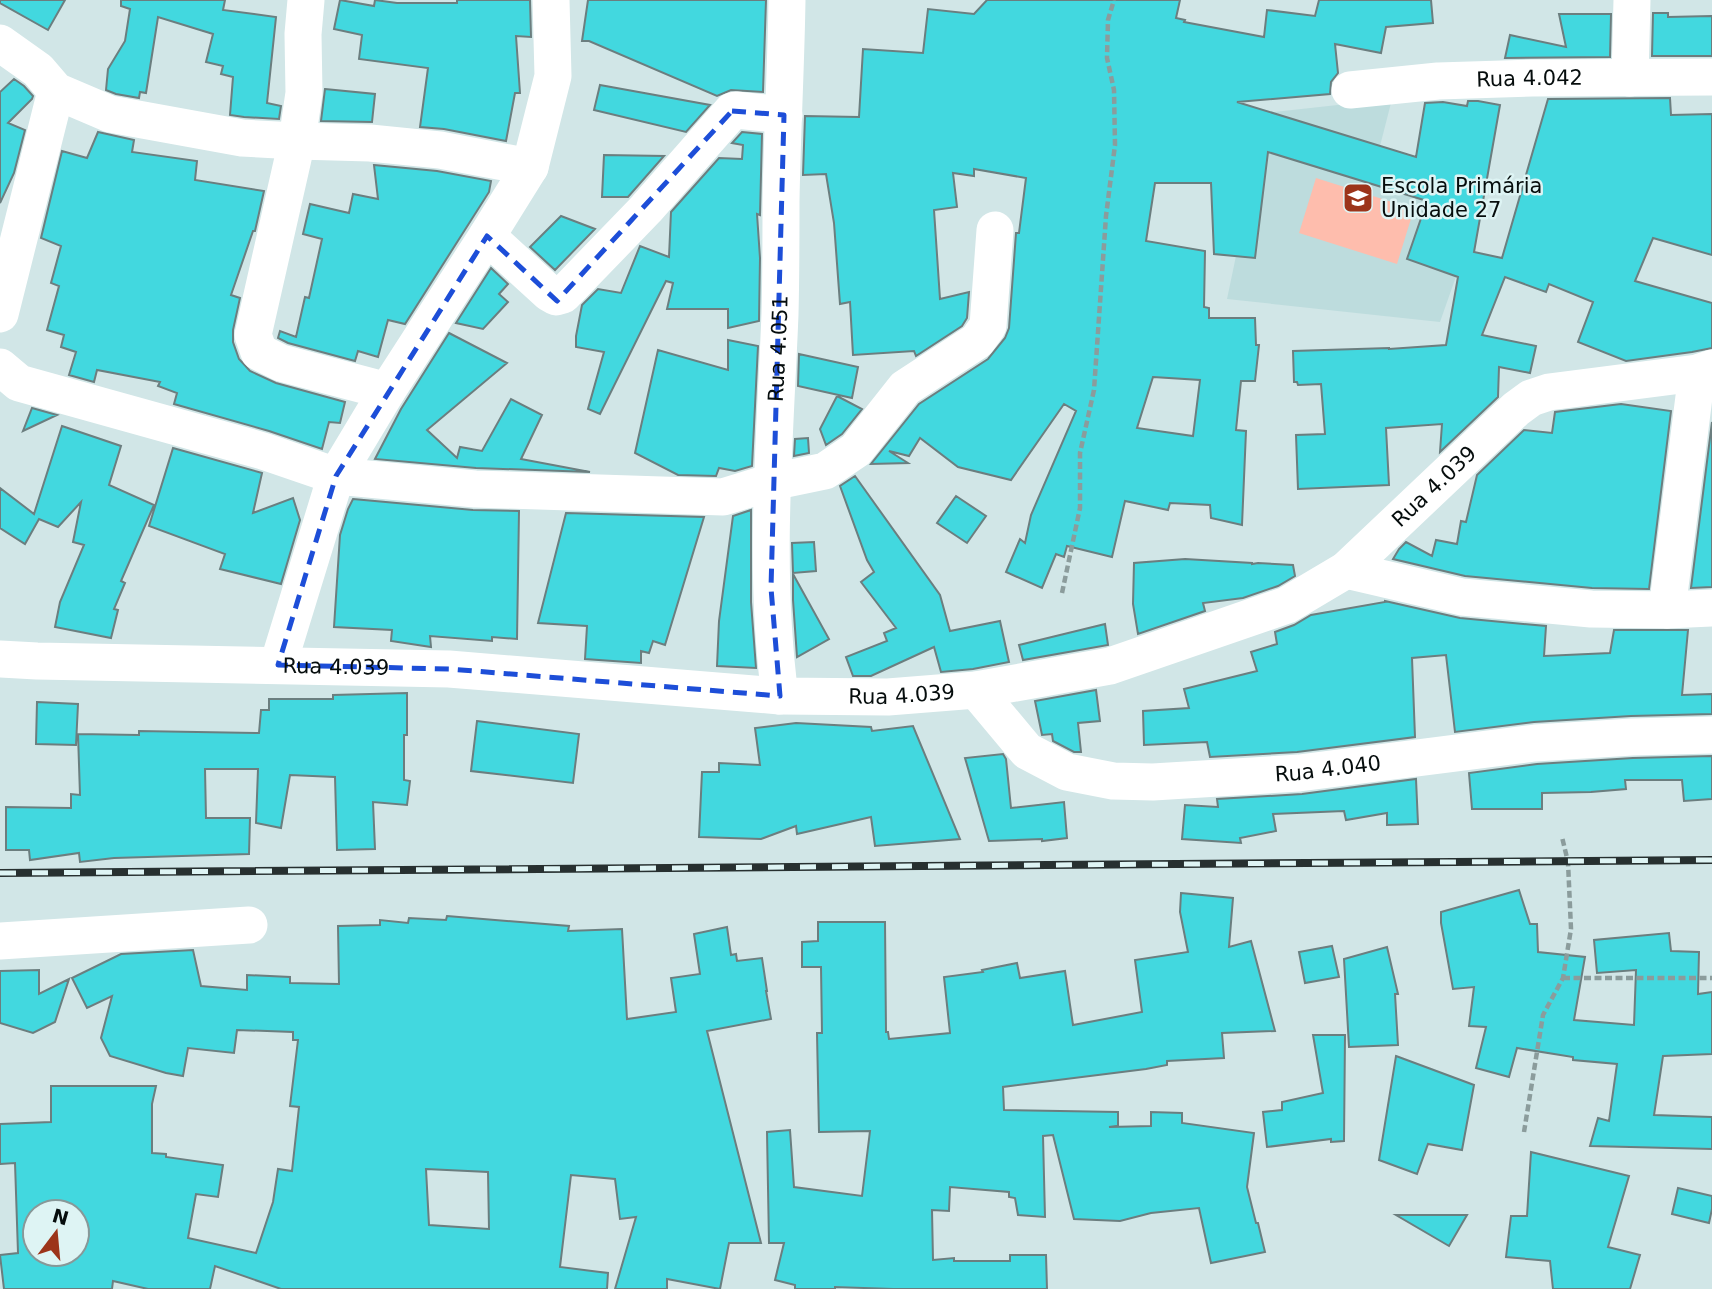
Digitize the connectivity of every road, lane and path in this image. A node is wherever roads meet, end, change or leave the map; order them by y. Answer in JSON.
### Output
{"nodes":[{"id":1,"x":306,"y":0,"type":"edge"},
{"id":2,"x":551,"y":0,"type":"edge"},
{"id":3,"x":787,"y":0,"type":"edge"},
{"id":4,"x":1114,"y":0,"type":"edge"},
{"id":5,"x":1632,"y":0,"type":"edge"},
{"id":6,"x":0,"y":43,"type":"edge"},
{"id":7,"x":1712,"y":77,"type":"edge"},
{"id":8,"x":1630,"y":78,"type":"junction"},
{"id":9,"x":1350,"y":90,"type":"dead end"},
{"id":10,"x":56,"y":91,"type":"junction"},
{"id":11,"x":784,"y":115,"type":"junction"},
{"id":12,"x":297,"y":141,"type":"junction"},
{"id":13,"x":530,"y":167,"type":"junction"},
{"id":14,"x":995,"y":230,"type":"dead end"},
{"id":15,"x":488,"y":236,"type":"junction"},
{"id":16,"x":0,"y":314,"type":"edge"},
{"id":17,"x":0,"y":367,"type":"edge"},
{"id":18,"x":1705,"y":370,"type":"edge"},
{"id":19,"x":387,"y":391,"type":"junction"},
{"id":20,"x":336,"y":476,"type":"junction"},
{"id":21,"x":772,"y":482,"type":"junction"},
{"id":22,"x":1346,"y":569,"type":"junction"},
{"id":23,"x":1062,"y":593,"type":"dead end"},
{"id":24,"x":1712,"y":608,"type":"edge"},
{"id":25,"x":1667,"y":610,"type":"junction"},
{"id":26,"x":0,"y":659,"type":"edge"},
{"id":27,"x":278,"y":666,"type":"junction"},
{"id":28,"x":976,"y":690,"type":"junction"},
{"id":29,"x":780,"y":696,"type":"junction"},
{"id":30,"x":1712,"y":735,"type":"edge"},
{"id":31,"x":1562,"y":837,"type":"dead end"},
{"id":32,"x":249,"y":925,"type":"dead end"},
{"id":33,"x":0,"y":941,"type":"edge"},
{"id":34,"x":1563,"y":978,"type":"junction"},
{"id":35,"x":1712,"y":978,"type":"edge"},
{"id":36,"x":1524,"y":1132,"type":"dead end"}],
"edges":[{"from":1,"to":12,"type":"street"},
{"from":2,"to":13,"type":"street"},
{"from":3,"to":11,"type":"street","name":"Rua 4.051"},
{"from":4,"to":23,"type":"path"},
{"from":5,"to":8,"type":"street"},
{"from":6,"to":10,"type":"street"},
{"from":7,"to":8,"type":"street","name":"Rua 4.042"},
{"from":8,"to":9,"type":"street","name":"Rua 4.042"},
{"from":10,"to":12,"type":"street"},
{"from":10,"to":16,"type":"street"},
{"from":11,"to":15,"type":"street"},
{"from":11,"to":21,"type":"street","name":"Rua 4.051"},
{"from":12,"to":13,"type":"street"},
{"from":12,"to":19,"type":"street"},
{"from":13,"to":15,"type":"street"},
{"from":14,"to":21,"type":"street"},
{"from":15,"to":19,"type":"street"},
{"from":17,"to":20,"type":"street"},
{"from":18,"to":22,"type":"street","name":"Rua 4.039"},
{"from":18,"to":25,"type":"street"},
{"from":19,"to":20,"type":"street"},
{"from":20,"to":21,"type":"street"},
{"from":20,"to":27,"type":"street"},
{"from":21,"to":29,"type":"street","name":"Rua 4.051"},
{"from":22,"to":25,"type":"street"},
{"from":22,"to":28,"type":"street","name":"Rua 4.039"},
{"from":24,"to":25,"type":"street"},
{"from":26,"to":27,"type":"street","name":"Rua 4.039"},
{"from":27,"to":29,"type":"street","name":"Rua 4.039"},
{"from":28,"to":29,"type":"street","name":"Rua 4.039"},
{"from":28,"to":30,"type":"street","name":"Rua 4.040"},
{"from":31,"to":34,"type":"path"},
{"from":32,"to":33,"type":"street"},
{"from":34,"to":35,"type":"path"},
{"from":34,"to":36,"type":"path"}]}
